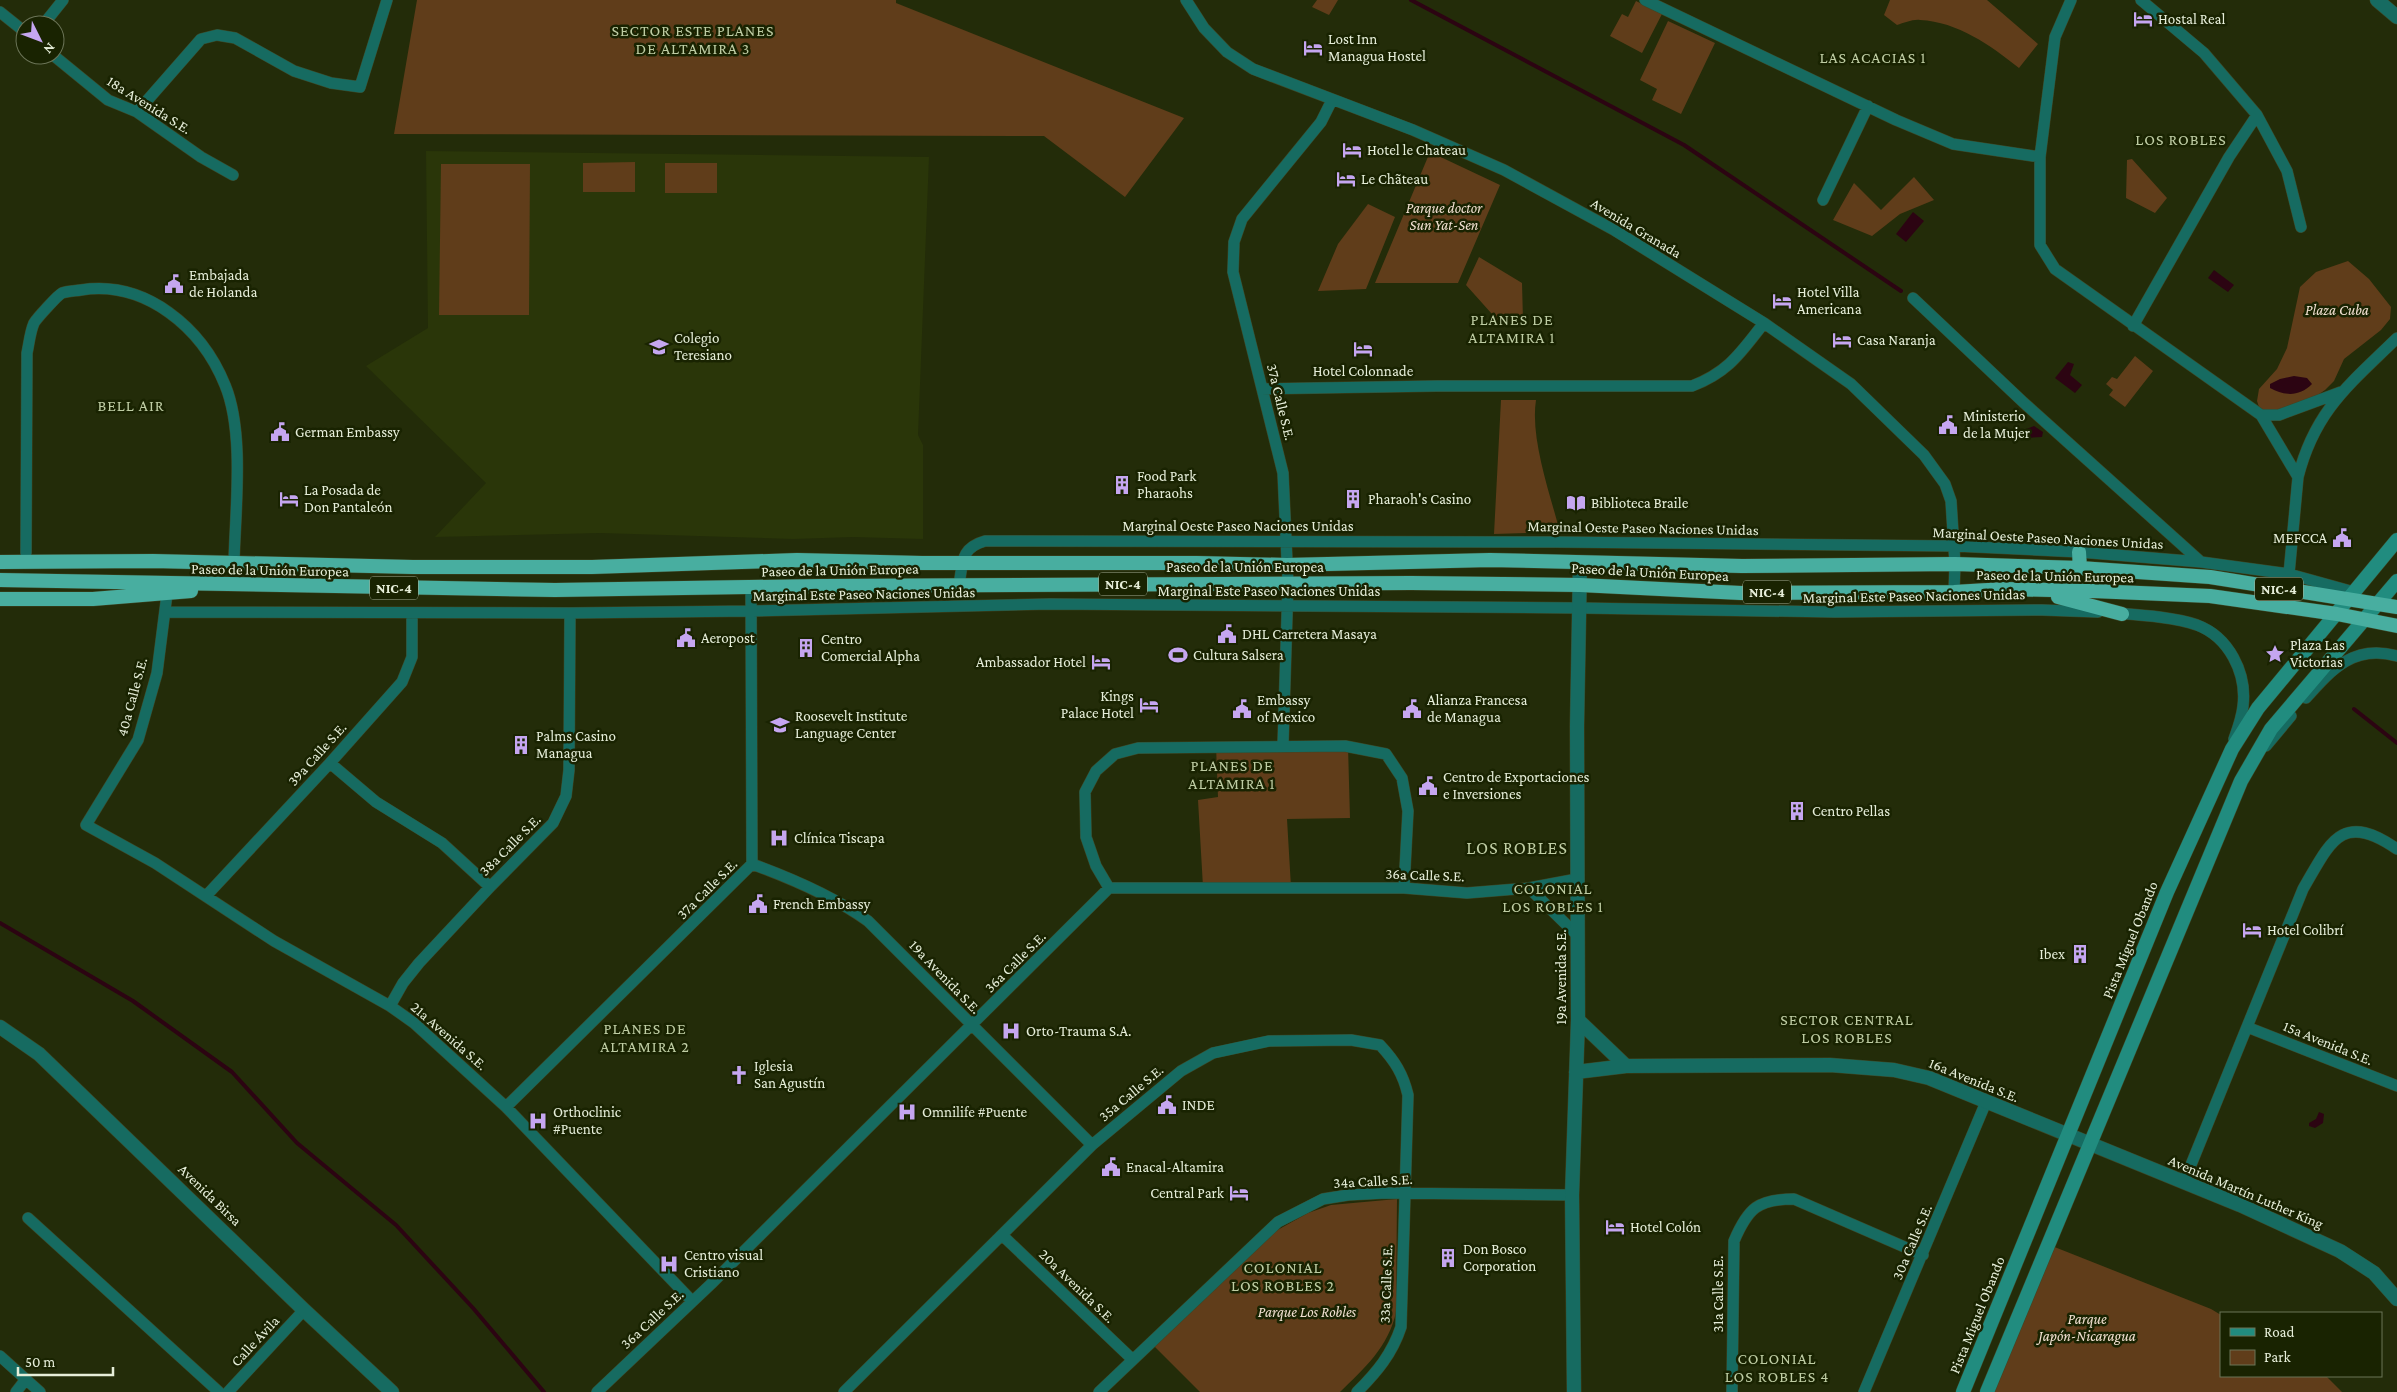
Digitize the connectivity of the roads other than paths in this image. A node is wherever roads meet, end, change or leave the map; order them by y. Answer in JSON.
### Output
{"nodes":[{"id":1,"x":63,"y":0,"type":"edge"},
{"id":2,"x":387,"y":0,"type":"edge"},
{"id":3,"x":1186,"y":0,"type":"edge"},
{"id":4,"x":1645,"y":0,"type":"edge"},
{"id":5,"x":2071,"y":0,"type":"edge"},
{"id":6,"x":2141,"y":0,"type":"edge"},
{"id":7,"x":2377,"y":0,"type":"edge"},
{"id":8,"x":0,"y":12,"type":"edge"},
{"id":9,"x":51,"y":15,"type":"edge"},
{"id":10,"x":2397,"y":17,"type":"edge"},
{"id":11,"x":15,"y":24,"type":"edge"},
{"id":12,"x":65,"y":65,"type":"edge"},
{"id":13,"x":1332,"y":100,"type":"junction"},
{"id":14,"x":1868,"y":106,"type":"junction"},
{"id":15,"x":137,"y":112,"type":"junction"},
{"id":16,"x":2258,"y":114,"type":"junction"},
{"id":17,"x":2040,"y":157,"type":"junction"},
{"id":18,"x":233,"y":175,"type":"dead end"},
{"id":19,"x":1823,"y":200,"type":"dead end"},
{"id":20,"x":2301,"y":227,"type":"dead end"},
{"id":21,"x":1913,"y":298,"type":"dead end"},
{"id":22,"x":1764,"y":323,"type":"junction"},
{"id":23,"x":2133,"y":326,"type":"junction"},
{"id":24,"x":2397,"y":338,"type":"edge"},
{"id":25,"x":1262,"y":388,"type":"junction"},
{"id":26,"x":2341,"y":392,"type":"junction"},
{"id":27,"x":2261,"y":415,"type":"junction"},
{"id":28,"x":2298,"y":476,"type":"junction"},
{"id":29,"x":1287,"y":540,"type":"junction"},
{"id":30,"x":2397,"y":540,"type":"edge"},
{"id":31,"x":1954,"y":546,"type":"junction"},
{"id":32,"x":0,"y":552,"type":"edge"},
{"id":33,"x":2079,"y":552,"type":"junction"},
{"id":34,"x":26,"y":553,"type":"junction"},
{"id":35,"x":153,"y":561,"type":"junction"},
{"id":36,"x":0,"y":562,"type":"edge"},
{"id":37,"x":963,"y":562,"type":"junction"},
{"id":38,"x":2200,"y":562,"type":"junction"},
{"id":39,"x":234,"y":563,"type":"junction"},
{"id":40,"x":1580,"y":563,"type":"junction"},
{"id":41,"x":1955,"y":564,"type":"junction"},
{"id":42,"x":1287,"y":565,"type":"junction"},
{"id":43,"x":2080,"y":568,"type":"junction"},
{"id":44,"x":2290,"y":574,"type":"junction"},
{"id":45,"x":2210,"y":577,"type":"junction"},
{"id":46,"x":0,"y":580,"type":"edge"},
{"id":47,"x":2397,"y":581,"type":"edge"},
{"id":48,"x":1288,"y":583,"type":"junction"},
{"id":49,"x":232,"y":585,"type":"junction"},
{"id":50,"x":959,"y":585,"type":"junction"},
{"id":51,"x":1580,"y":585,"type":"junction"},
{"id":52,"x":751,"y":588,"type":"junction"},
{"id":53,"x":2005,"y":589,"type":"junction"},
{"id":54,"x":1954,"y":592,"type":"junction"},
{"id":55,"x":167,"y":594,"type":"junction"},
{"id":56,"x":2351,"y":596,"type":"junction"},
{"id":57,"x":0,"y":600,"type":"edge"},
{"id":58,"x":2378,"y":604,"type":"junction"},
{"id":59,"x":1287,"y":606,"type":"junction"},
{"id":60,"x":2397,"y":607,"type":"edge"},
{"id":61,"x":1580,"y":608,"type":"junction"},
{"id":62,"x":752,"y":611,"type":"junction"},
{"id":63,"x":165,"y":612,"type":"junction"},
{"id":64,"x":412,"y":613,"type":"junction"},
{"id":65,"x":570,"y":613,"type":"junction"},
{"id":66,"x":2122,"y":614,"type":"junction"},
{"id":67,"x":2337,"y":614,"type":"junction"},
{"id":68,"x":2365,"y":618,"type":"junction"},
{"id":69,"x":2397,"y":626,"type":"edge"},
{"id":70,"x":2397,"y":656,"type":"edge"},
{"id":71,"x":1283,"y":745,"type":"junction"},
{"id":72,"x":2232,"y":749,"type":"junction"},
{"id":73,"x":330,"y":763,"type":"junction"},
{"id":74,"x":2246,"y":771,"type":"junction"},
{"id":75,"x":86,"y":825,"type":"joint"},
{"id":76,"x":2397,"y":849,"type":"edge"},
{"id":77,"x":752,"y":864,"type":"junction"},
{"id":78,"x":1577,"y":879,"type":"junction"},
{"id":79,"x":490,"y":887,"type":"junction"},
{"id":80,"x":1108,"y":888,"type":"junction"},
{"id":81,"x":1404,"y":888,"type":"junction"},
{"id":82,"x":1529,"y":888,"type":"junction"},
{"id":83,"x":206,"y":896,"type":"junction"},
{"id":84,"x":1577,"y":935,"type":"junction"},
{"id":85,"x":390,"y":1006,"type":"junction"},
{"id":86,"x":1578,"y":1020,"type":"junction"},
{"id":87,"x":971,"y":1026,"type":"junction"},
{"id":88,"x":0,"y":1027,"type":"edge"},
{"id":89,"x":2248,"y":1028,"type":"junction"},
{"id":90,"x":1626,"y":1066,"type":"junction"},
{"id":91,"x":1576,"y":1072,"type":"junction"},
{"id":92,"x":2397,"y":1086,"type":"edge"},
{"id":93,"x":1986,"y":1102,"type":"junction"},
{"id":94,"x":506,"y":1107,"type":"junction"},
{"id":95,"x":2068,"y":1135,"type":"junction"},
{"id":96,"x":2091,"y":1144,"type":"junction"},
{"id":97,"x":1092,"y":1145,"type":"junction"},
{"id":98,"x":2184,"y":1182,"type":"junction"},
{"id":99,"x":1404,"y":1193,"type":"junction"},
{"id":100,"x":1572,"y":1195,"type":"junction"},
{"id":101,"x":28,"y":1218,"type":"dead end"},
{"id":102,"x":1002,"y":1235,"type":"junction"},
{"id":103,"x":1923,"y":1255,"type":"junction"},
{"id":104,"x":2397,"y":1299,"type":"edge"},
{"id":105,"x":692,"y":1302,"type":"junction"},
{"id":106,"x":304,"y":1310,"type":"junction"},
{"id":107,"x":0,"y":1356,"type":"edge"},
{"id":108,"x":1132,"y":1359,"type":"junction"},
{"id":109,"x":26,"y":1379,"type":"junction"},
{"id":110,"x":16,"y":1392,"type":"edge"},
{"id":111,"x":40,"y":1392,"type":"edge"},
{"id":112,"x":219,"y":1392,"type":"edge"},
{"id":113,"x":228,"y":1392,"type":"edge"},
{"id":114,"x":392,"y":1392,"type":"edge"},
{"id":115,"x":596,"y":1392,"type":"edge"},
{"id":116,"x":844,"y":1392,"type":"edge"},
{"id":117,"x":1098,"y":1392,"type":"edge"},
{"id":118,"x":1357,"y":1392,"type":"edge"},
{"id":119,"x":1574,"y":1392,"type":"edge"},
{"id":120,"x":1732,"y":1392,"type":"edge"},
{"id":121,"x":1864,"y":1392,"type":"edge"},
{"id":122,"x":1963,"y":1392,"type":"edge"},
{"id":123,"x":1988,"y":1392,"type":"edge"}],
"edges":[{"from":1,"to":9,"type":"street"},
{"from":2,"to":15,"type":"street"},
{"from":3,"to":13,"type":"street","name":"Avenida Granada"},
{"from":4,"to":14,"type":"street"},
{"from":5,"to":17,"type":"street"},
{"from":6,"to":16,"type":"street"},
{"from":7,"to":10,"type":"street"},
{"from":8,"to":11,"type":"street"},
{"from":12,"to":15,"type":"street","name":"18a Avenida S.E."},
{"from":13,"to":22,"type":"street","name":"Avenida Granada"},
{"from":13,"to":25,"type":"street","name":"37a Calle S.E."},
{"from":14,"to":17,"type":"street"},
{"from":14,"to":19,"type":"street"},
{"from":15,"to":18,"type":"street","name":"18a Avenida S.E."},
{"from":16,"to":20,"type":"street"},
{"from":16,"to":23,"type":"street"},
{"from":17,"to":23,"type":"street"},
{"from":21,"to":38,"type":"street"},
{"from":22,"to":25,"type":"street"},
{"from":22,"to":31,"type":"street","name":"Avenida Granada"},
{"from":23,"to":27,"type":"street"},
{"from":24,"to":26,"type":"street"},
{"from":25,"to":29,"type":"street","name":"37a Calle S.E."},
{"from":26,"to":27,"type":"street"},
{"from":26,"to":28,"type":"street"},
{"from":27,"to":28,"type":"street"},
{"from":28,"to":44,"type":"street"},
{"from":29,"to":31,"type":"street","name":"Marginal Oeste Paseo Naciones Unidas"},
{"from":29,"to":37,"type":"street","name":"Marginal Oeste Paseo Naciones Unidas"},
{"from":29,"to":42,"type":"street","name":"37a Calle S.E."},
{"from":30,"to":56,"type":"main road","name":"Pista Miguel Obando"},
{"from":31,"to":33,"type":"street","name":"Marginal Oeste Paseo Naciones Unidas"},
{"from":31,"to":41,"type":"street","name":"Avenida Granada"},
{"from":32,"to":34,"type":"highway","name":"Paseo de la Unión Europea"},
{"from":33,"to":38,"type":"street","name":"Marginal Oeste Paseo Naciones Unidas"},
{"from":33,"to":43,"type":"highway"},
{"from":34,"to":35,"type":"highway","name":"Paseo de la Unión Europea"},
{"from":34,"to":39,"type":"street"},
{"from":35,"to":36,"type":"highway","name":"Paseo de la Unión Europea","number":"NIC-4"},
{"from":35,"to":39,"type":"highway","name":"Paseo de la Unión Europea","number":"NIC-4"},
{"from":37,"to":39,"type":"highway","name":"Paseo de la Unión Europea","number":"NIC-4"},
{"from":37,"to":42,"type":"highway","name":"Paseo de la Unión Europea","number":"NIC-4"},
{"from":37,"to":50,"type":"street","name":"Marginal Oeste Paseo Naciones Unidas"},
{"from":38,"to":44,"type":"street","name":"Marginal Oeste Paseo Naciones Unidas"},
{"from":38,"to":45,"type":"street"},
{"from":40,"to":41,"type":"highway","name":"Paseo de la Unión Europea","number":"NIC-4"},
{"from":40,"to":42,"type":"highway","name":"Paseo de la Unión Europea","number":"NIC-4"},
{"from":40,"to":51,"type":"street","name":"19a Avenida S.E."},
{"from":41,"to":43,"type":"highway","name":"Paseo de la Unión Europea","number":"NIC-4"},
{"from":41,"to":54,"type":"street","name":"Avenida Granada"},
{"from":42,"to":48,"type":"street","name":"37a Calle S.E."},
{"from":43,"to":45,"type":"highway","name":"Paseo de la Unión Europea","number":"NIC-4"},
{"from":44,"to":56,"type":"street","name":"Marginal Oeste Paseo Naciones Unidas"},
{"from":45,"to":56,"type":"highway","name":"Paseo de la Unión Europea","number":"NIC-4"},
{"from":46,"to":49,"type":"highway","name":"Paseo de la Unión Europea","number":"NIC-4"},
{"from":47,"to":58,"type":"main road"},
{"from":48,"to":50,"type":"highway","name":"Paseo de la Unión Europea","number":"NIC-4"},
{"from":48,"to":51,"type":"highway","name":"Paseo de la Unión Europea","number":"NIC-4"},
{"from":48,"to":59,"type":"street","name":"37a Calle S.E."},
{"from":49,"to":52,"type":"highway","name":"Paseo de la Unión Europea","number":"NIC-4"},
{"from":49,"to":55,"type":"highway"},
{"from":50,"to":52,"type":"highway","name":"Paseo de la Unión Europea","number":"NIC-4"},
{"from":51,"to":54,"type":"highway","name":"Paseo de la Unión Europea","number":"NIC-4"},
{"from":51,"to":61,"type":"street","name":"19a Avenida S.E."},
{"from":52,"to":62,"type":"street","name":"37a Calle S.E."},
{"from":53,"to":54,"type":"highway","name":"Paseo de la Unión Europea","number":"NIC-4"},
{"from":53,"to":66,"type":"highway"},
{"from":53,"to":67,"type":"highway","name":"Paseo de la Unión Europea","number":"NIC-4"},
{"from":55,"to":57,"type":"highway"},
{"from":55,"to":63,"type":"street","name":"40a Calle S.E."},
{"from":56,"to":58,"type":"highway","name":"Paseo de la Unión Europea","number":"NIC-4"},
{"from":56,"to":67,"type":"main road","name":"Pista Miguel Obando"},
{"from":58,"to":60,"type":"highway","name":"Paseo de la Unión Europea","number":"NIC-4"},
{"from":58,"to":68,"type":"main road"},
{"from":59,"to":61,"type":"street","name":"Marginal Este Paseo Naciones Unidas"},
{"from":59,"to":62,"type":"street","name":"Marginal Este Paseo Naciones Unidas"},
{"from":59,"to":71,"type":"street","name":"37a Calle S.E."},
{"from":61,"to":66,"type":"street","name":"Marginal Este Paseo Naciones Unidas"},
{"from":61,"to":78,"type":"street","name":"19a Avenida S.E."},
{"from":62,"to":65,"type":"street","name":"Marginal Este Paseo Naciones Unidas"},
{"from":62,"to":77,"type":"street","name":"37a Calle S.E."},
{"from":63,"to":64,"type":"street","name":"Marginal Este Paseo Naciones Unidas"},
{"from":63,"to":75,"type":"street","name":"40a Calle S.E."},
{"from":64,"to":65,"type":"street","name":"Marginal Este Paseo Naciones Unidas"},
{"from":64,"to":73,"type":"street","name":"39a Calle S.E."},
{"from":65,"to":79,"type":"street","name":"38a Calle S.E."},
{"from":66,"to":72,"type":"street","name":"Marginal Este Paseo Naciones Unidas"},
{"from":67,"to":68,"type":"highway","name":"Paseo de la Unión Europea","number":"NIC-4"},
{"from":67,"to":72,"type":"main road","name":"Pista Miguel Obando"},
{"from":68,"to":69,"type":"highway","name":"Paseo de la Unión Europea","number":"NIC-4"},
{"from":68,"to":74,"type":"main road"},
{"from":70,"to":74,"type":"street"},
{"from":71,"to":80,"type":"street"},
{"from":71,"to":81,"type":"street"},
{"from":72,"to":95,"type":"main road","name":"Pista Miguel Obando"},
{"from":73,"to":79,"type":"street"},
{"from":73,"to":83,"type":"street","name":"39a Calle S.E."},
{"from":74,"to":96,"type":"main road"},
{"from":75,"to":83,"type":"street","name":"21a Avenida S.E."},
{"from":76,"to":89,"type":"street"},
{"from":77,"to":87,"type":"street","name":"19a Avenida S.E."},
{"from":77,"to":94,"type":"street","name":"37a Calle S.E."},
{"from":78,"to":82,"type":"street","name":"36a Calle S.E."},
{"from":78,"to":84,"type":"street","name":"19a Avenida S.E."},
{"from":79,"to":85,"type":"street","name":"38a Calle S.E."},
{"from":80,"to":81,"type":"street","name":"36a Calle S.E."},
{"from":80,"to":87,"type":"street","name":"36a Calle S.E."},
{"from":81,"to":82,"type":"street","name":"36a Calle S.E."},
{"from":82,"to":84,"type":"street"},
{"from":83,"to":85,"type":"street","name":"21a Avenida S.E."},
{"from":84,"to":86,"type":"street","name":"19a Avenida S.E."},
{"from":85,"to":94,"type":"street","name":"21a Avenida S.E."},
{"from":86,"to":90,"type":"street"},
{"from":86,"to":91,"type":"street","name":"19a Avenida S.E."},
{"from":87,"to":97,"type":"street","name":"19a Avenida S.E."},
{"from":87,"to":105,"type":"street","name":"36a Calle S.E."},
{"from":88,"to":106,"type":"street","name":"Avenida Birsa"},
{"from":89,"to":92,"type":"street","name":"15a Avenida S.E."},
{"from":89,"to":98,"type":"street"},
{"from":90,"to":91,"type":"street","name":"16a Avenida S.E."},
{"from":90,"to":93,"type":"street","name":"16a Avenida S.E."},
{"from":91,"to":100,"type":"street","name":"19a Avenida S.E."},
{"from":93,"to":95,"type":"street","name":"16a Avenida S.E."},
{"from":93,"to":103,"type":"street","name":"30a Calle S.E."},
{"from":94,"to":105,"type":"street","name":"21a Avenida S.E."},
{"from":95,"to":96,"type":"street","name":"Avenida Martín Luther King"},
{"from":95,"to":122,"type":"main road","name":"Pista Miguel Obando"},
{"from":96,"to":98,"type":"street","name":"Avenida Martín Luther King"},
{"from":96,"to":123,"type":"main road"},
{"from":97,"to":99,"type":"street","name":"35a Calle S.E."},
{"from":97,"to":102,"type":"street","name":"35a Calle S.E."},
{"from":98,"to":104,"type":"street","name":"Avenida Martín Luther King"},
{"from":99,"to":100,"type":"street","name":"34a Calle S.E."},
{"from":99,"to":108,"type":"street","name":"34a Calle S.E."},
{"from":99,"to":118,"type":"street","name":"33a Calle S.E."},
{"from":100,"to":119,"type":"street","name":"19a Avenida S.E."},
{"from":101,"to":112,"type":"street"},
{"from":102,"to":108,"type":"street","name":"20a Avenida S.E."},
{"from":102,"to":116,"type":"street","name":"35a Calle S.E."},
{"from":103,"to":120,"type":"street","name":"31a Calle S.E."},
{"from":103,"to":121,"type":"street","name":"30a Calle S.E."},
{"from":105,"to":115,"type":"street","name":"36a Calle S.E."},
{"from":106,"to":113,"type":"street","name":"Calle Ávila"},
{"from":106,"to":114,"type":"street","name":"Avenida Birsa"},
{"from":107,"to":109,"type":"street"},
{"from":108,"to":117,"type":"street","name":"34a Calle S.E."},
{"from":109,"to":110,"type":"street"},
{"from":109,"to":111,"type":"street"}]}
